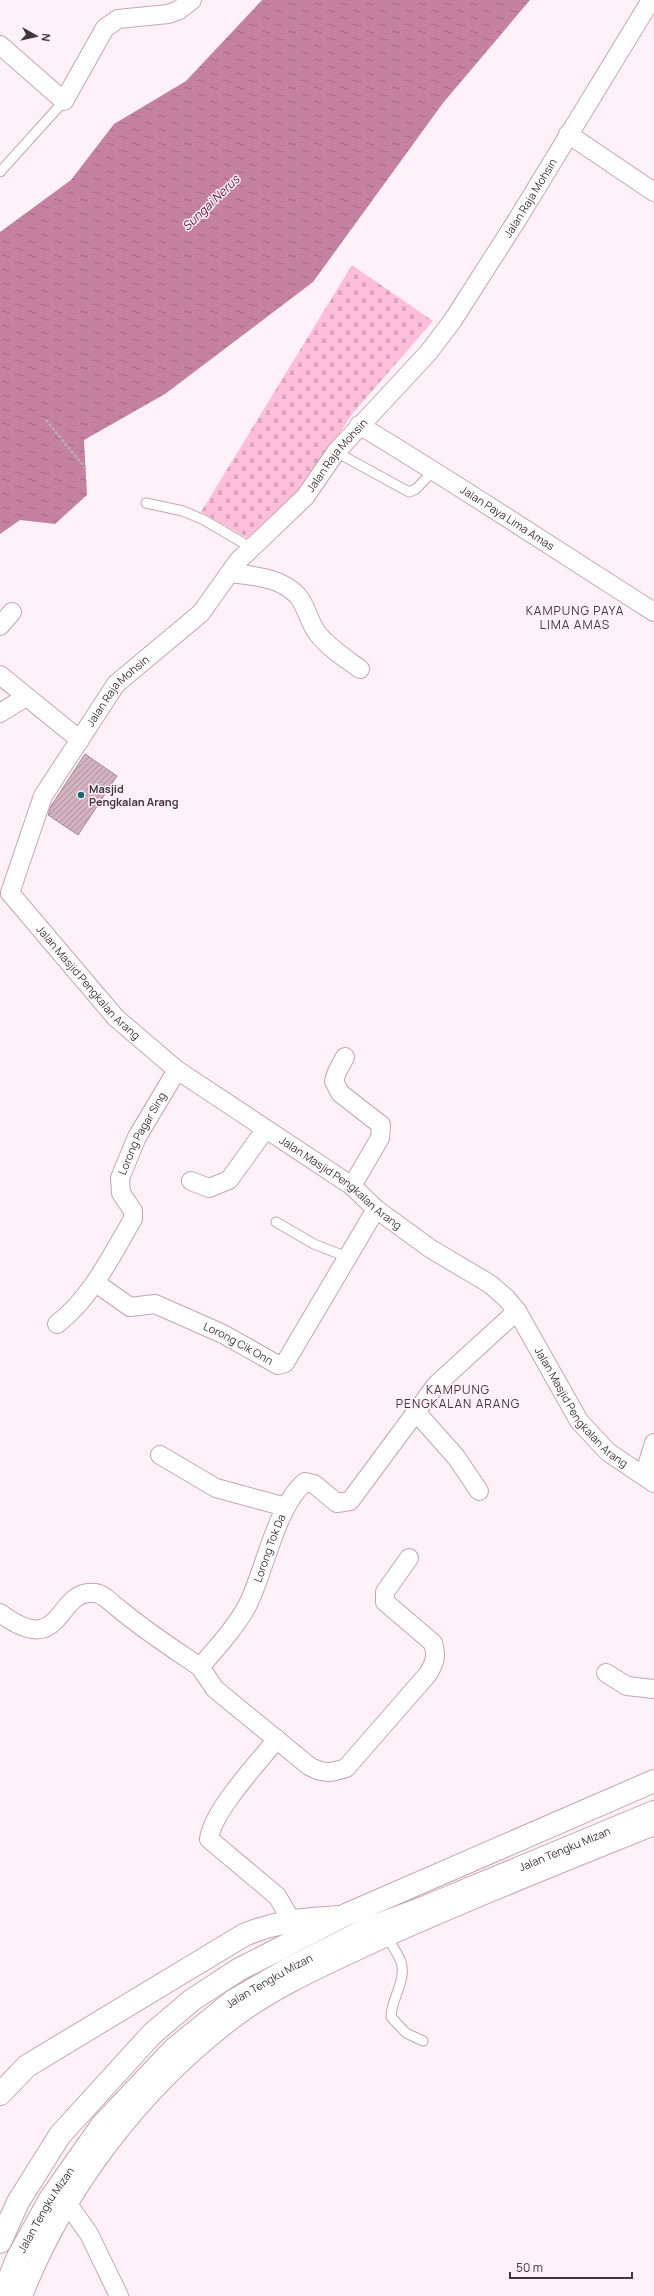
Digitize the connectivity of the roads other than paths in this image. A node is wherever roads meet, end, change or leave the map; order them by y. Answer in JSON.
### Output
{"nodes":[{"id":1,"x":192,"y":0,"type":"edge"},
{"id":2,"x":651,"y":0,"type":"edge"},
{"id":3,"x":0,"y":45,"type":"edge"},
{"id":4,"x":64,"y":101,"type":"junction"},
{"id":5,"x":568,"y":134,"type":"junction"},
{"id":6,"x":0,"y":172,"type":"edge"},
{"id":7,"x":654,"y":192,"type":"edge"},
{"id":8,"x":359,"y":425,"type":"junction"},
{"id":9,"x":336,"y":452,"type":"junction"},
{"id":10,"x":434,"y":470,"type":"junction"},
{"id":11,"x":146,"y":503,"type":"dead end"},
{"id":12,"x":250,"y":547,"type":"junction"},
{"id":13,"x":230,"y":573,"type":"junction"},
{"id":14,"x":12,"y":612,"type":"dead end"},
{"id":15,"x":654,"y":612,"type":"edge"},
{"id":16,"x":0,"y":626,"type":"edge"},
{"id":17,"x":360,"y":669,"type":"dead end"},
{"id":18,"x":0,"y":675,"type":"edge"},
{"id":19,"x":26,"y":697,"type":"junction"},
{"id":20,"x":0,"y":713,"type":"edge"},
{"id":21,"x":80,"y":740,"type":"junction"},
{"id":22,"x":5,"y":896,"type":"edge"},
{"id":23,"x":345,"y":1057,"type":"dead end"},
{"id":24,"x":177,"y":1070,"type":"junction"},
{"id":25,"x":265,"y":1130,"type":"junction"},
{"id":26,"x":191,"y":1181,"type":"dead end"},
{"id":27,"x":352,"y":1186,"type":"junction"},
{"id":28,"x":376,"y":1210,"type":"junction"},
{"id":29,"x":276,"y":1222,"type":"dead end"},
{"id":30,"x":347,"y":1257,"type":"junction"},
{"id":31,"x":96,"y":1283,"type":"junction"},
{"id":32,"x":517,"y":1311,"type":"junction"},
{"id":33,"x":57,"y":1324,"type":"dead end"},
{"id":34,"x":416,"y":1412,"type":"junction"},
{"id":35,"x":654,"y":1442,"type":"edge"},
{"id":36,"x":160,"y":1455,"type":"dead end"},
{"id":37,"x":649,"y":1479,"type":"edge"},
{"id":38,"x":479,"y":1491,"type":"dead end"},
{"id":39,"x":286,"y":1507,"type":"junction"},
{"id":40,"x":409,"y":1558,"type":"dead end"},
{"id":41,"x":0,"y":1613,"type":"edge"},
{"id":42,"x":200,"y":1667,"type":"junction"},
{"id":43,"x":606,"y":1673,"type":"dead end"},
{"id":44,"x":654,"y":1690,"type":"edge"},
{"id":45,"x":277,"y":1739,"type":"junction"},
{"id":46,"x":654,"y":1781,"type":"edge"},
{"id":47,"x":654,"y":1812,"type":"edge"},
{"id":48,"x":654,"y":1826,"type":"edge"},
{"id":49,"x":297,"y":1928,"type":"junction"},
{"id":50,"x":387,"y":1937,"type":"junction"},
{"id":51,"x":423,"y":2041,"type":"dead end"},
{"id":52,"x":0,"y":2094,"type":"edge"},
{"id":53,"x":68,"y":2204,"type":"junction"},
{"id":54,"x":0,"y":2242,"type":"edge"},
{"id":55,"x":2,"y":2296,"type":"edge"},
{"id":56,"x":23,"y":2296,"type":"edge"},
{"id":57,"x":119,"y":2296,"type":"edge"}],
"edges":[{"from":1,"to":4,"type":"street"},
{"from":2,"to":5,"type":"street","name":"Jalan Raja Mohsin"},
{"from":3,"to":4,"type":"street"},
{"from":4,"to":6,"type":"lane"},
{"from":5,"to":7,"type":"street"},
{"from":5,"to":8,"type":"street","name":"Jalan Raja Mohsin"},
{"from":8,"to":9,"type":"street","name":"Jalan Raja Mohsin"},
{"from":8,"to":10,"type":"street","name":"Jalan Paya Lima Amas"},
{"from":9,"to":10,"type":"lane"},
{"from":9,"to":12,"type":"street","name":"Jalan Raja Mohsin"},
{"from":10,"to":15,"type":"street","name":"Jalan Paya Lima Amas"},
{"from":11,"to":12,"type":"lane"},
{"from":12,"to":13,"type":"street","name":"Jalan Raja Mohsin"},
{"from":13,"to":17,"type":"street"},
{"from":13,"to":21,"type":"street","name":"Jalan Raja Mohsin"},
{"from":14,"to":16,"type":"street"},
{"from":18,"to":19,"type":"street"},
{"from":19,"to":20,"type":"street"},
{"from":19,"to":21,"type":"street"},
{"from":21,"to":22,"type":"street","name":"Jalan Raja Mohsin"},
{"from":22,"to":24,"type":"street","name":"Jalan Masjid Pengkalan Arang"},
{"from":23,"to":27,"type":"street"},
{"from":24,"to":25,"type":"street","name":"Jalan Masjid Pengkalan Arang"},
{"from":24,"to":31,"type":"street","name":"Lorong Pagar Sing"},
{"from":25,"to":26,"type":"street"},
{"from":25,"to":27,"type":"street","name":"Jalan Masjid Pengkalan Arang"},
{"from":27,"to":28,"type":"street","name":"Jalan Masjid Pengkalan Arang"},
{"from":28,"to":30,"type":"street","name":"Lorong Cik Onn"},
{"from":28,"to":32,"type":"street","name":"Jalan Masjid Pengkalan Arang"},
{"from":29,"to":30,"type":"lane"},
{"from":30,"to":31,"type":"street","name":"Lorong Cik Onn"},
{"from":31,"to":33,"type":"street","name":"Lorong Pagar Sing"},
{"from":32,"to":34,"type":"street","name":"Lorong Tok Da"},
{"from":32,"to":37,"type":"street","name":"Jalan Masjid Pengkalan Arang"},
{"from":34,"to":38,"type":"street"},
{"from":34,"to":39,"type":"street","name":"Lorong Tok Da"},
{"from":35,"to":37,"type":"street"},
{"from":36,"to":39,"type":"street"},
{"from":39,"to":42,"type":"street","name":"Lorong Tok Da"},
{"from":40,"to":45,"type":"street"},
{"from":41,"to":42,"type":"street"},
{"from":42,"to":45,"type":"street"},
{"from":43,"to":44,"type":"street"},
{"from":45,"to":49,"type":"street"},
{"from":46,"to":49,"type":"main road"},
{"from":47,"to":55,"type":"main road","name":"Jalan Tengku Mizan"},
{"from":48,"to":50,"type":"street"},
{"from":49,"to":52,"type":"main road"},
{"from":49,"to":54,"type":"main road"},
{"from":50,"to":51,"type":"lane"},
{"from":50,"to":53,"type":"street"},
{"from":53,"to":56,"type":"street"},
{"from":53,"to":57,"type":"street"}]}
